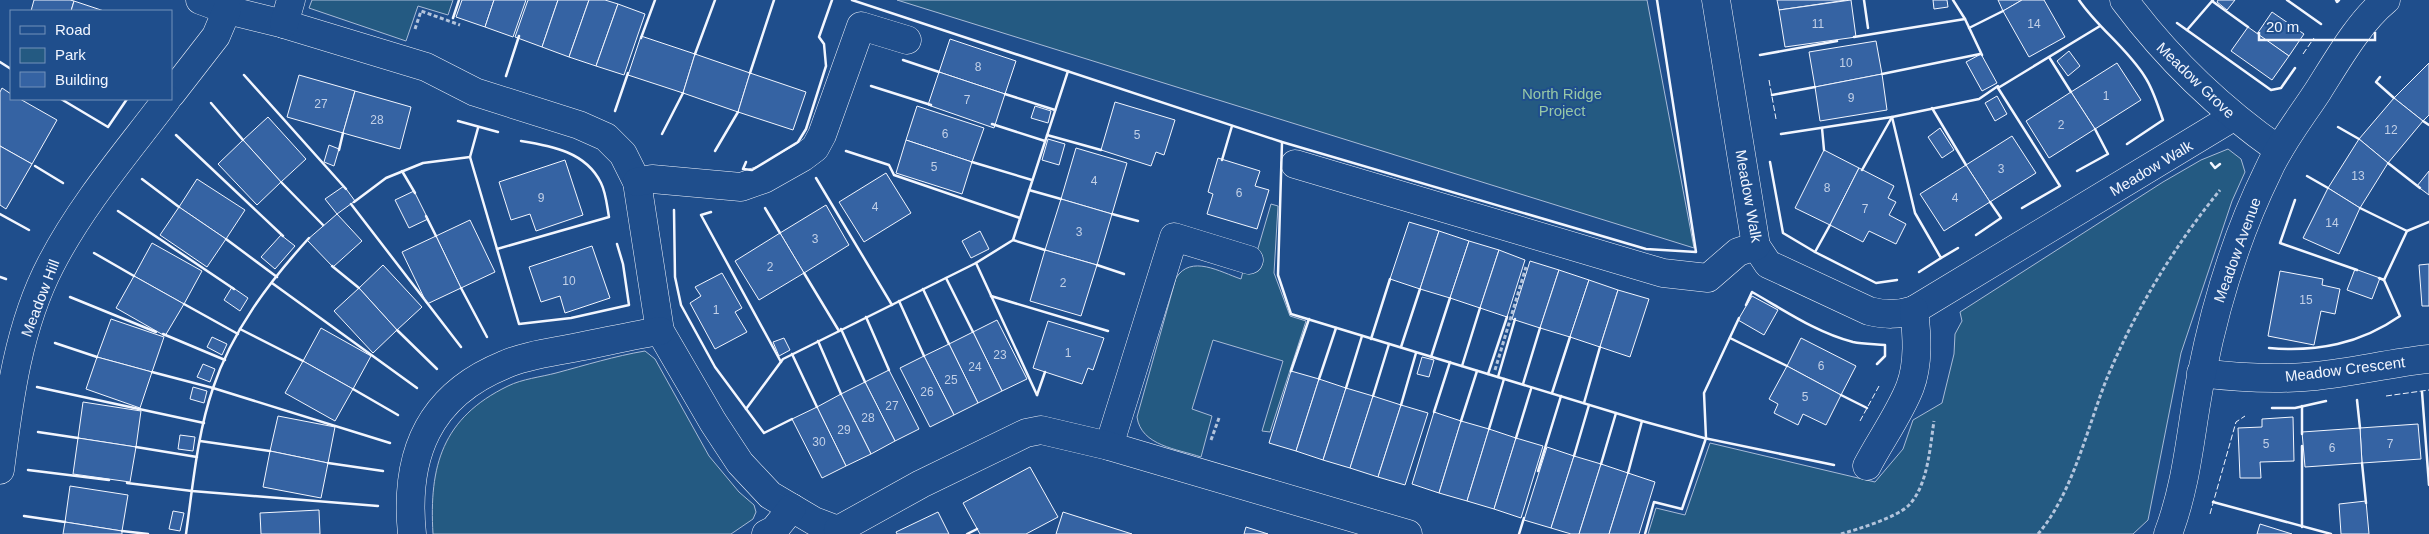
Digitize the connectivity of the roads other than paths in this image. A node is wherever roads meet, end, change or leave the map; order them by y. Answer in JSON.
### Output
{"nodes":[{"id":1,"x":200,"y":0,"type":"edge"},
{"id":2,"x":1716,"y":0,"type":"edge"},
{"id":3,"x":2124,"y":0,"type":"edge"},
{"id":4,"x":2386,"y":0,"type":"edge"},
{"id":5,"x":227,"y":10,"type":"junction"},
{"id":6,"x":287,"y":12,"type":"edge"},
{"id":7,"x":907,"y":40,"type":"dead end"},
{"id":8,"x":172,"y":93,"type":"edge"},
{"id":9,"x":167,"y":100,"type":"edge"},
{"id":10,"x":2233,"y":117,"type":"junction"},
{"id":11,"x":2279,"y":150,"type":"junction"},
{"id":12,"x":1295,"y":164,"type":"dead end"},
{"id":13,"x":637,"y":182,"type":"junction"},
{"id":14,"x":1756,"y":246,"type":"junction"},
{"id":15,"x":1248,"y":260,"type":"dead end"},
{"id":16,"x":1914,"y":310,"type":"junction"},
{"id":17,"x":660,"y":331,"type":"junction"},
{"id":18,"x":2429,"y":359,"type":"edge"},
{"id":19,"x":2202,"y":373,"type":"junction"},
{"id":20,"x":1109,"y":446,"type":"junction"},
{"id":21,"x":1867,"y":466,"type":"dead end"},
{"id":22,"x":0,"y":470,"type":"edge"},
{"id":23,"x":792,"y":508,"type":"junction"},
{"id":24,"x":839,"y":532,"type":"edge"},
{"id":25,"x":412,"y":534,"type":"edge"},
{"id":26,"x":766,"y":534,"type":"edge"},
{"id":27,"x":1408,"y":534,"type":"edge"},
{"id":28,"x":2168,"y":534,"type":"edge"}],
"edges":[{"from":1,"to":5,"type":"street"},
{"from":2,"to":14,"type":"street","name":"Meadow Walk"},
{"from":3,"to":10,"type":"street","name":"Meadow Grove"},
{"from":4,"to":11,"type":"street","name":"Meadow Avenue"},
{"from":5,"to":6,"type":"street"},
{"from":5,"to":8,"type":"street"},
{"from":6,"to":13,"type":"street"},
{"from":7,"to":13,"type":"street"},
{"from":9,"to":22,"type":"street","name":"Meadow Hill"},
{"from":10,"to":11,"type":"street","name":"Meadow Grove"},
{"from":10,"to":16,"type":"street","name":"Meadow Walk"},
{"from":11,"to":19,"type":"street","name":"Meadow Avenue"},
{"from":12,"to":14,"type":"street"},
{"from":13,"to":17,"type":"street"},
{"from":14,"to":16,"type":"street","name":"Meadow Walk"},
{"from":15,"to":20,"type":"street"},
{"from":16,"to":21,"type":"street"},
{"from":17,"to":23,"type":"street"},
{"from":17,"to":25,"type":"street"},
{"from":18,"to":19,"type":"street","name":"Meadow Crescent"},
{"from":19,"to":28,"type":"street","name":"Meadow Avenue"},
{"from":20,"to":24,"type":"street"},
{"from":20,"to":27,"type":"street"},
{"from":23,"to":24,"type":"street"},
{"from":23,"to":26,"type":"street"}]}
